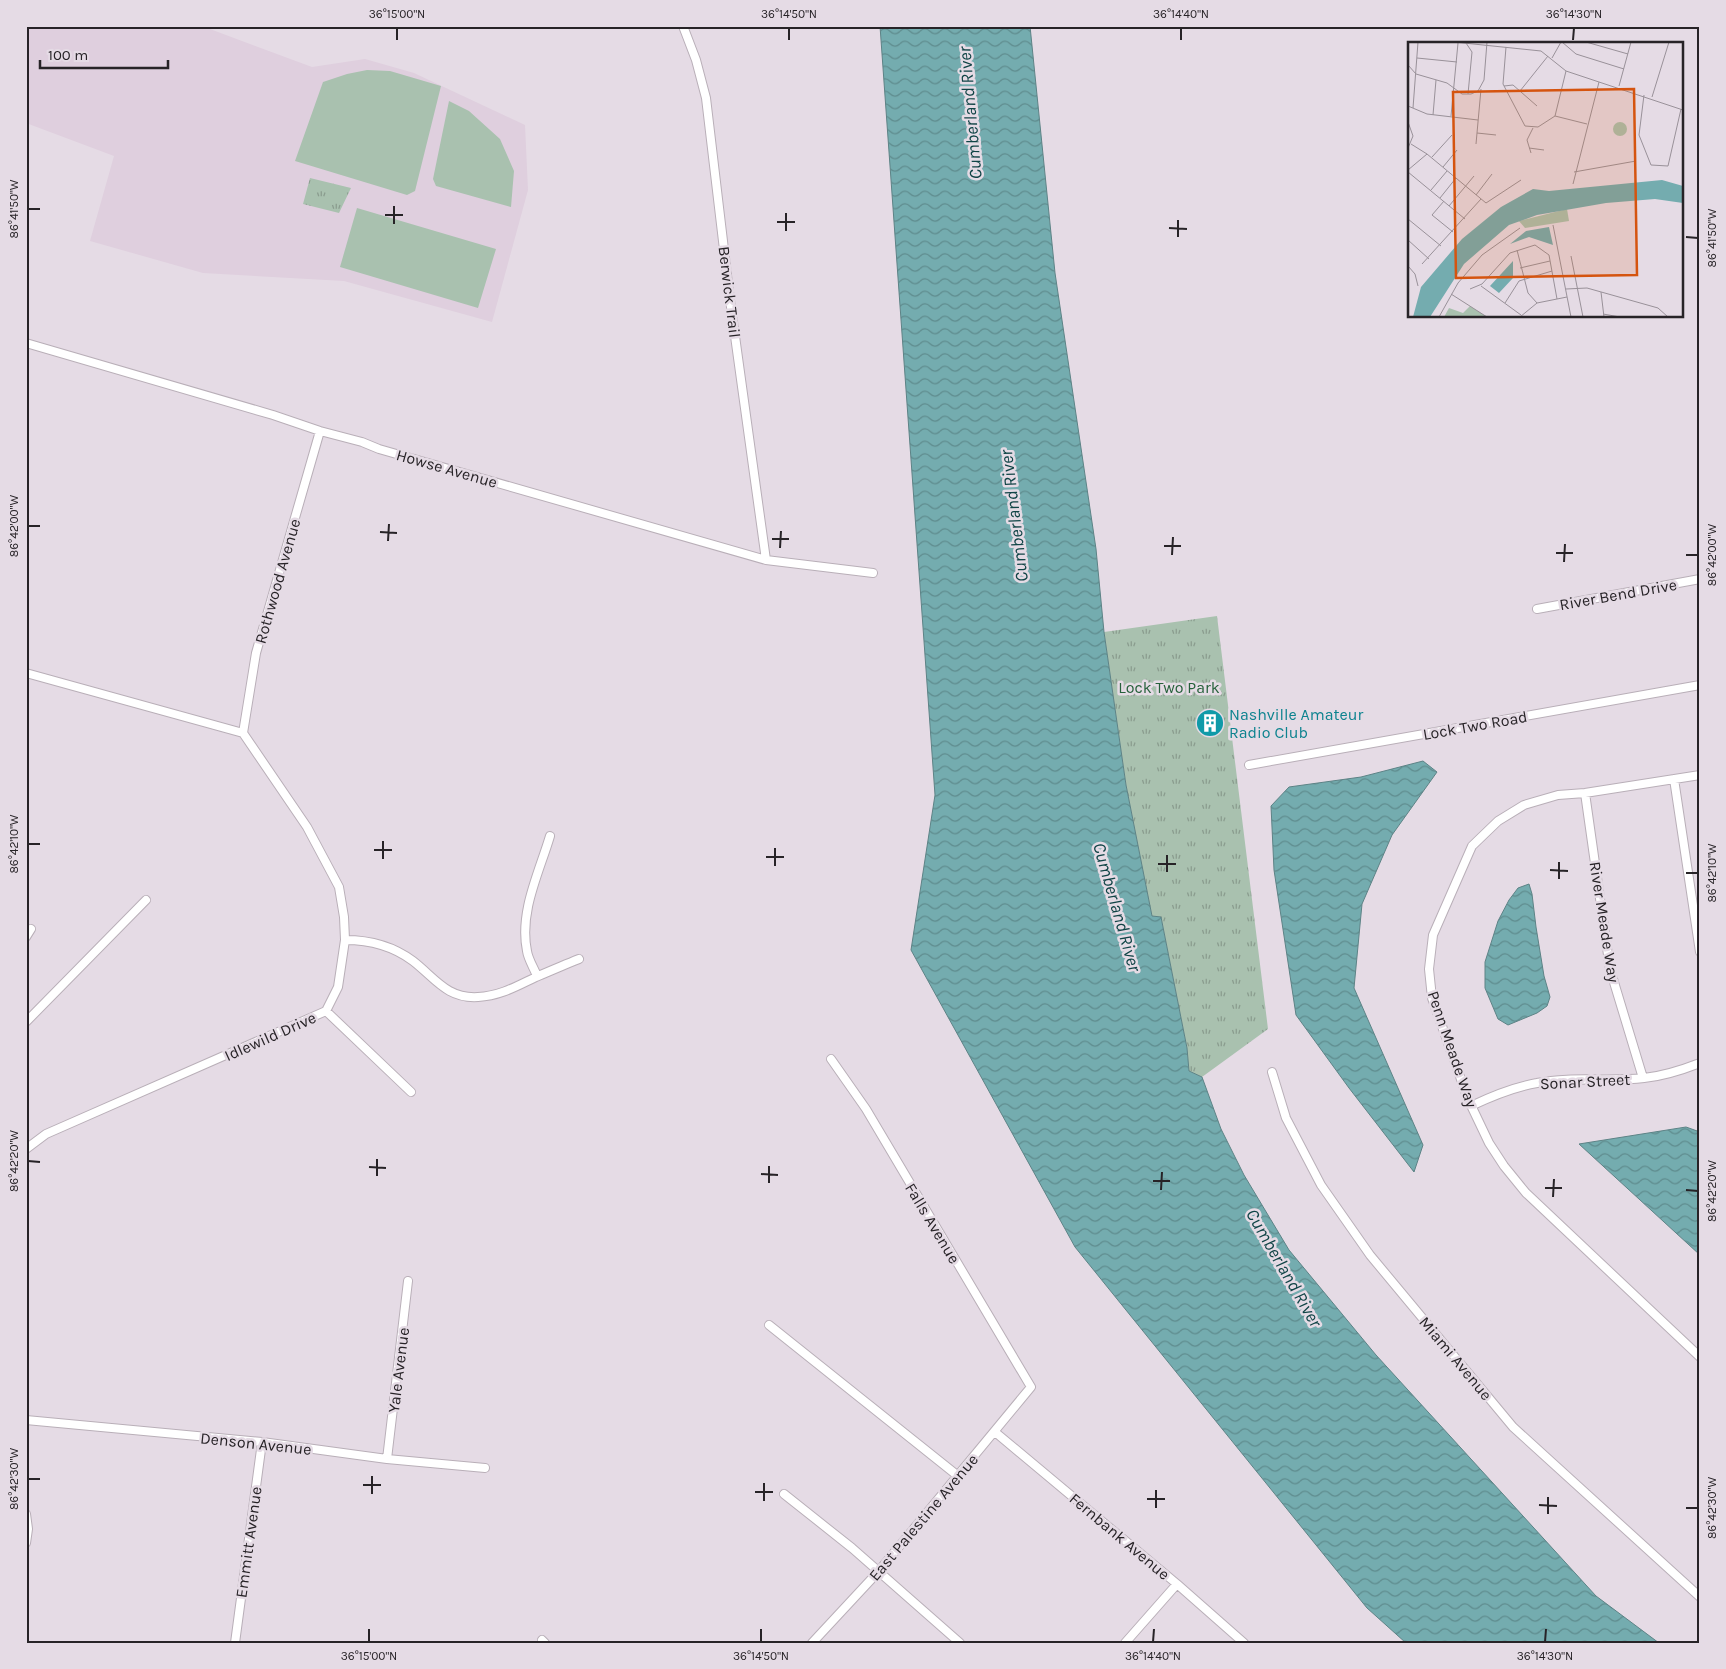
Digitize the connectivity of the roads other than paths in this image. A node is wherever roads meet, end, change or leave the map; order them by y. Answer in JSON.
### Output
{"nodes":[{"id":1,"x":683,"y":26,"type":"edge"},
{"id":2,"x":26,"y":343,"type":"edge"},
{"id":3,"x":320,"y":431,"type":"junction"},
{"id":4,"x":766,"y":560,"type":"junction"},
{"id":5,"x":873,"y":573,"type":"dead end"},
{"id":6,"x":1700,"y":579,"type":"edge"},
{"id":7,"x":1537,"y":608,"type":"dead end"},
{"id":8,"x":26,"y":673,"type":"edge"},
{"id":9,"x":1700,"y":685,"type":"edge"},
{"id":10,"x":243,"y":733,"type":"junction"},
{"id":11,"x":1249,"y":764,"type":"dead end"},
{"id":12,"x":1700,"y":775,"type":"edge"},
{"id":13,"x":1674,"y":779,"type":"junction"},
{"id":14,"x":1585,"y":793,"type":"junction"},
{"id":15,"x":550,"y":836,"type":"dead end"},
{"id":16,"x":146,"y":900,"type":"dead end"},
{"id":17,"x":31,"y":929,"type":"dead end"},
{"id":18,"x":26,"y":937,"type":"edge"},
{"id":19,"x":345,"y":940,"type":"junction"},
{"id":20,"x":1700,"y":952,"type":"edge"},
{"id":21,"x":579,"y":959,"type":"dead end"},
{"id":22,"x":538,"y":976,"type":"junction"},
{"id":23,"x":326,"y":1011,"type":"junction"},
{"id":24,"x":26,"y":1022,"type":"edge"},
{"id":25,"x":831,"y":1059,"type":"dead end"},
{"id":26,"x":1700,"y":1063,"type":"edge"},
{"id":27,"x":1272,"y":1072,"type":"dead end"},
{"id":28,"x":1643,"y":1078,"type":"junction"},
{"id":29,"x":411,"y":1092,"type":"dead end"},
{"id":30,"x":1472,"y":1106,"type":"junction"},
{"id":31,"x":26,"y":1149,"type":"edge"},
{"id":32,"x":408,"y":1281,"type":"dead end"},
{"id":33,"x":769,"y":1325,"type":"dead end"},
{"id":34,"x":1700,"y":1357,"type":"edge"},
{"id":35,"x":1030,"y":1388,"type":"joint"},
{"id":36,"x":26,"y":1420,"type":"edge"},
{"id":37,"x":995,"y":1432,"type":"junction"},
{"id":38,"x":262,"y":1442,"type":"junction"},
{"id":39,"x":387,"y":1459,"type":"junction"},
{"id":40,"x":485,"y":1468,"type":"dead end"},
{"id":41,"x":958,"y":1476,"type":"junction"},
{"id":42,"x":784,"y":1494,"type":"dead end"},
{"id":43,"x":26,"y":1514,"type":"edge"},
{"id":44,"x":27,"y":1529,"type":"edge"},
{"id":45,"x":26,"y":1543,"type":"edge"},
{"id":46,"x":878,"y":1572,"type":"junction"},
{"id":47,"x":1177,"y":1584,"type":"junction"},
{"id":48,"x":1700,"y":1597,"type":"edge"},
{"id":49,"x":235,"y":1643,"type":"edge"},
{"id":50,"x":812,"y":1643,"type":"edge"},
{"id":51,"x":960,"y":1643,"type":"edge"},
{"id":52,"x":1125,"y":1643,"type":"edge"},
{"id":53,"x":1244,"y":1643,"type":"edge"}],
"edges":[{"from":1,"to":4,"type":"street","name":"Berwick Trail"},
{"from":2,"to":3,"type":"street","name":"Howse Avenue"},
{"from":3,"to":4,"type":"street","name":"Howse Avenue"},
{"from":3,"to":10,"type":"street","name":"Rothwood Avenue"},
{"from":4,"to":5,"type":"street","name":"Howse Avenue"},
{"from":6,"to":7,"type":"street","name":"River Bend Drive"},
{"from":8,"to":10,"type":"street"},
{"from":9,"to":11,"type":"street","name":"Lock Two Road"},
{"from":10,"to":19,"type":"street","name":"Idlewild Drive"},
{"from":12,"to":13,"type":"street","name":"Penn Meade Way"},
{"from":13,"to":14,"type":"street","name":"Penn Meade Way"},
{"from":13,"to":20,"type":"street"},
{"from":14,"to":28,"type":"street","name":"River Meade Way"},
{"from":14,"to":30,"type":"street","name":"Penn Meade Way"},
{"from":15,"to":22,"type":"street"},
{"from":16,"to":24,"type":"street"},
{"from":17,"to":18,"type":"street"},
{"from":19,"to":22,"type":"street"},
{"from":19,"to":23,"type":"street","name":"Idlewild Drive"},
{"from":21,"to":22,"type":"street"},
{"from":23,"to":29,"type":"street"},
{"from":23,"to":31,"type":"street","name":"Idlewild Drive"},
{"from":25,"to":35,"type":"street","name":"Falls Avenue"},
{"from":26,"to":28,"type":"street","name":"Sonar Street"},
{"from":27,"to":48,"type":"street","name":"Miami Avenue"},
{"from":28,"to":30,"type":"street","name":"Sonar Street"},
{"from":30,"to":34,"type":"street","name":"Penn Meade Way"},
{"from":32,"to":39,"type":"street","name":"Yale Avenue"},
{"from":33,"to":41,"type":"street"},
{"from":35,"to":37,"type":"street","name":"East Palestine Avenue"},
{"from":36,"to":38,"type":"street","name":"Denson Avenue"},
{"from":37,"to":41,"type":"street","name":"East Palestine Avenue"},
{"from":37,"to":47,"type":"street","name":"Fernbank Avenue"},
{"from":38,"to":39,"type":"street","name":"Denson Avenue"},
{"from":38,"to":49,"type":"street","name":"Emmitt Avenue"},
{"from":39,"to":40,"type":"street","name":"Denson Avenue"},
{"from":41,"to":46,"type":"street","name":"East Palestine Avenue"},
{"from":42,"to":46,"type":"street"},
{"from":43,"to":44,"type":"street"},
{"from":44,"to":45,"type":"street"},
{"from":46,"to":50,"type":"street","name":"East Palestine Avenue"},
{"from":46,"to":51,"type":"street"},
{"from":47,"to":52,"type":"street"},
{"from":47,"to":53,"type":"street","name":"Fernbank Avenue"}]}
